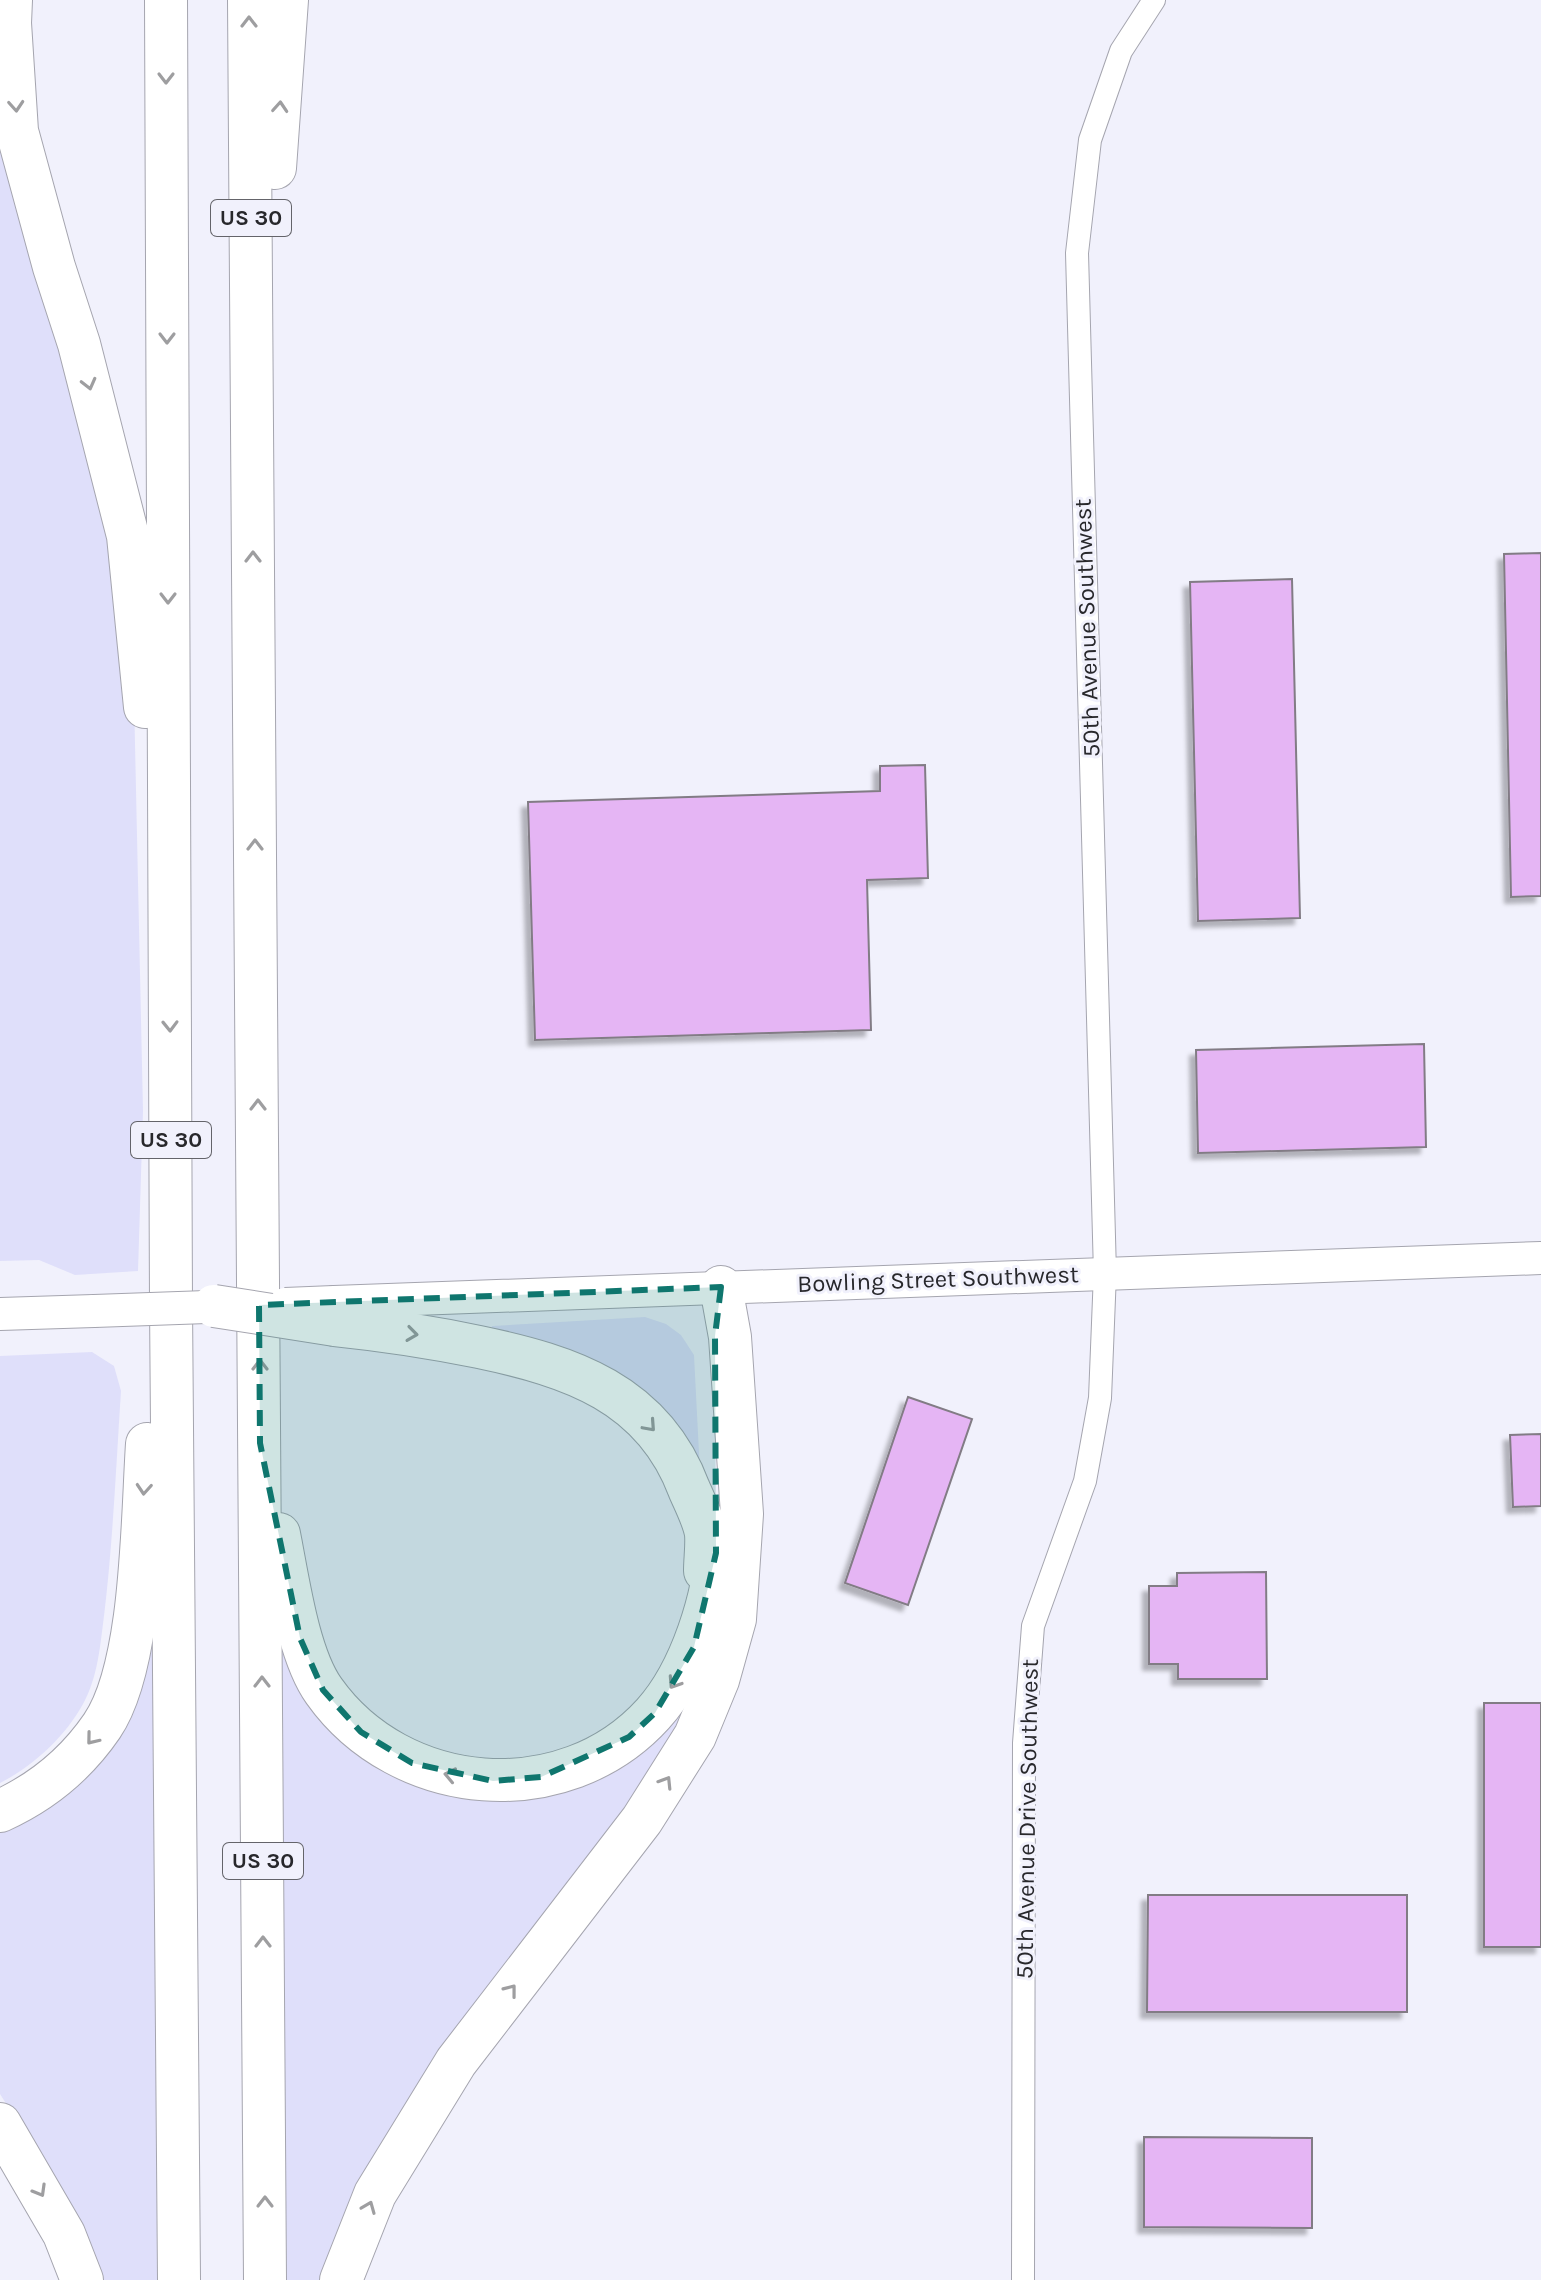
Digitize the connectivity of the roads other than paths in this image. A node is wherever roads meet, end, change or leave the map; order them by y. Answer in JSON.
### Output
{"nodes":[{"id":1,"x":11,"y":0,"type":"edge"},
{"id":2,"x":166,"y":0,"type":"edge"},
{"id":3,"x":249,"y":0,"type":"edge"},
{"id":4,"x":287,"y":0,"type":"edge"},
{"id":5,"x":1154,"y":0,"type":"edge"},
{"id":6,"x":252,"y":436,"type":"junction"},
{"id":7,"x":169,"y":968,"type":"junction"},
{"id":8,"x":171,"y":1104,"type":"junction"},
{"id":9,"x":1541,"y":1258,"type":"edge"},
{"id":10,"x":1105,"y":1273,"type":"junction"},
{"id":11,"x":721,"y":1287,"type":"junction"},
{"id":12,"x":214,"y":1306,"type":"joint"},
{"id":13,"x":0,"y":1314,"type":"edge"},
{"id":14,"x":334,"y":1314,"type":"junction"},
{"id":15,"x":260,"y":1443,"type":"junction"},
{"id":16,"x":704,"y":1612,"type":"junction"},
{"id":17,"x":0,"y":1811,"type":"edge"},
{"id":18,"x":0,"y":2124,"type":"edge"},
{"id":19,"x":82,"y":2280,"type":"edge"},
{"id":20,"x":179,"y":2280,"type":"edge"},
{"id":21,"x":265,"y":2280,"type":"edge"},
{"id":22,"x":341,"y":2280,"type":"edge"},
{"id":23,"x":1023,"y":2280,"type":"edge"}],
"edges":[{"from":1,"to":7,"type":"highway","one_way":true},
{"from":2,"to":7,"type":"highway","number":"US 30","one_way":true},
{"from":6,"to":3,"type":"highway","number":"US 30","one_way":true},
{"from":6,"to":4,"type":"highway","one_way":true},
{"from":5,"to":10,"type":"street","name":"50th Avenue Southwest"},
{"from":15,"to":6,"type":"highway","number":"US 30","one_way":true},
{"from":7,"to":8,"type":"highway","number":"US 30","one_way":true},
{"from":8,"to":17,"type":"highway","one_way":true},
{"from":8,"to":20,"type":"highway","number":"US 30"},
{"from":9,"to":10,"type":"main road","name":"Bowling Street Southwest"},
{"from":10,"to":11,"type":"main road","name":"Bowling Street Southwest"},
{"from":10,"to":23,"type":"street","name":"50th Avenue Drive Southwest"},
{"from":11,"to":14,"type":"main road","name":"Bowling Street Southwest"},
{"from":11,"to":16,"type":"highway"},
{"from":22,"to":11,"type":"highway","one_way":true},
{"from":12,"to":13,"type":"main road","bridge":true},
{"from":12,"to":14,"type":"highway","bridge":true},
{"from":14,"to":16,"type":"highway","one_way":true},
{"from":16,"to":15,"type":"highway","one_way":true},
{"from":21,"to":15,"type":"highway","number":"US 30","one_way":true},
{"from":18,"to":19,"type":"highway","one_way":true}]}
